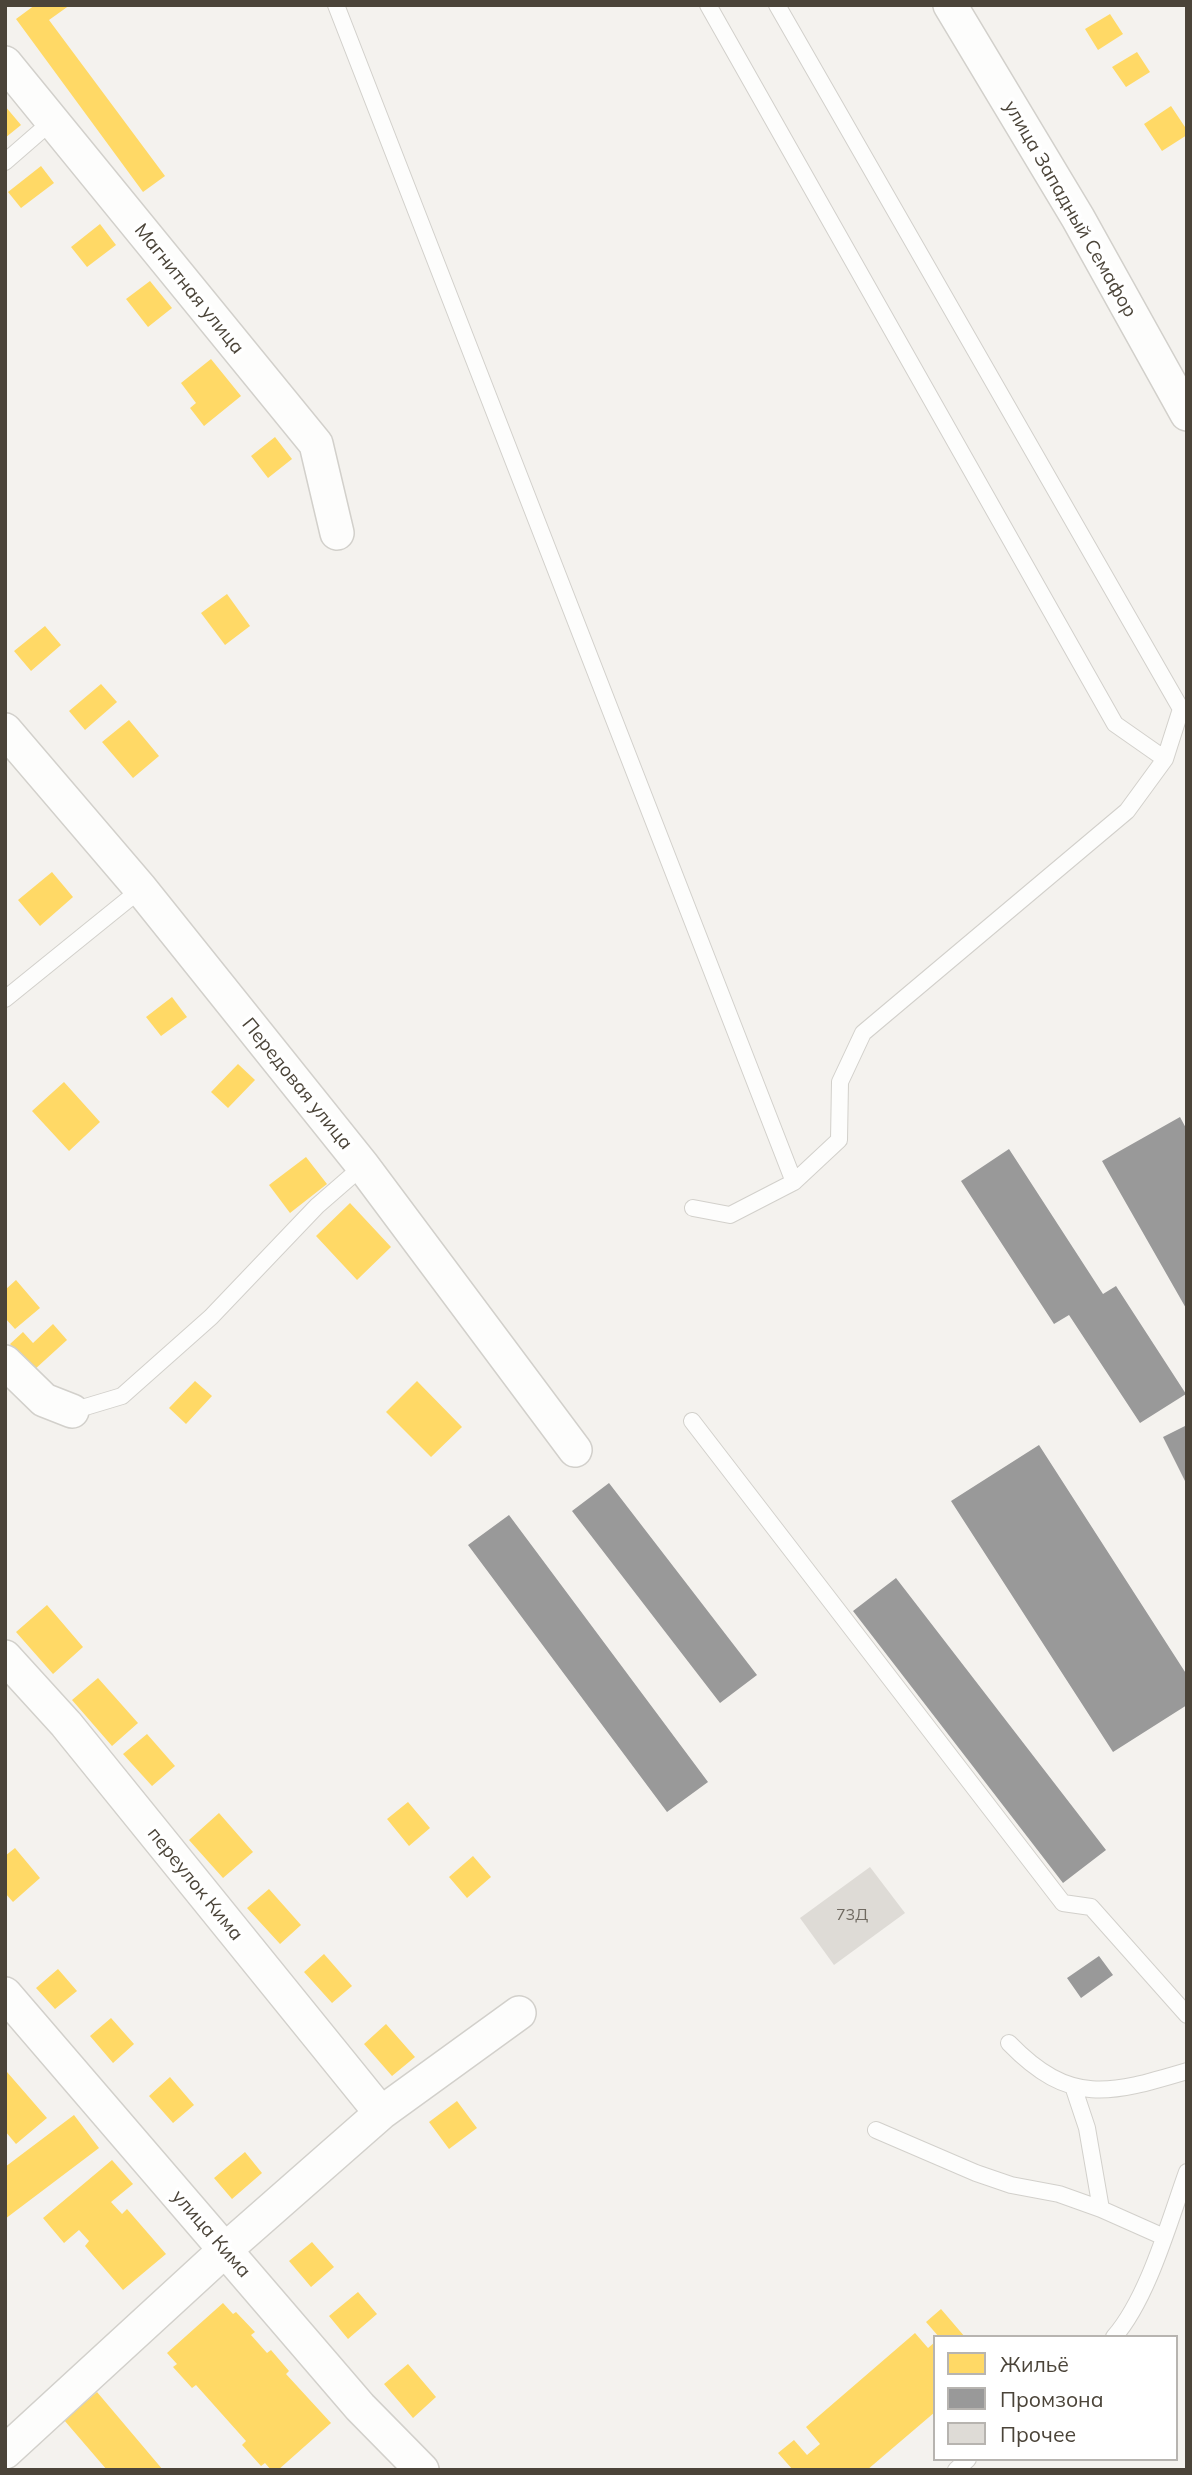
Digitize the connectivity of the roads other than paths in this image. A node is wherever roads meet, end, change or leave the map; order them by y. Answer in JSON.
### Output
{"nodes":[{"id":1,"x":336,"y":5,"type":"edge"},
{"id":2,"x":708,"y":5,"type":"edge"},
{"id":3,"x":778,"y":5,"type":"edge"},
{"id":4,"x":950,"y":5,"type":"edge"},
{"id":5,"x":5,"y":63,"type":"edge"},
{"id":6,"x":51,"y":122,"type":"junction"},
{"id":7,"x":5,"y":162,"type":"edge"},
{"id":8,"x":1187,"y":414,"type":"edge"},
{"id":9,"x":337,"y":533,"type":"dead end"},
{"id":10,"x":5,"y":730,"type":"edge"},
{"id":11,"x":1165,"y":759,"type":"junction"},
{"id":12,"x":141,"y":889,"type":"junction"},
{"id":13,"x":5,"y":999,"type":"edge"},
{"id":14,"x":363,"y":1166,"type":"junction"},
{"id":15,"x":794,"y":1182,"type":"junction"},
{"id":16,"x":693,"y":1208,"type":"dead end"},
{"id":17,"x":5,"y":1362,"type":"edge"},
{"id":18,"x":72,"y":1411,"type":"joint"},
{"id":19,"x":692,"y":1421,"type":"dead end"},
{"id":20,"x":575,"y":1451,"type":"dead end"},
{"id":21,"x":5,"y":1657,"type":"edge"},
{"id":22,"x":5,"y":1994,"type":"edge"},
{"id":23,"x":519,"y":2013,"type":"dead end"},
{"id":24,"x":1187,"y":2015,"type":"edge"},
{"id":25,"x":1009,"y":2043,"type":"dead end"},
{"id":26,"x":1187,"y":2071,"type":"edge"},
{"id":27,"x":1073,"y":2086,"type":"junction"},
{"id":28,"x":381,"y":2113,"type":"junction"},
{"id":29,"x":876,"y":2130,"type":"dead end"},
{"id":30,"x":1187,"y":2172,"type":"edge"},
{"id":31,"x":1101,"y":2209,"type":"junction"},
{"id":32,"x":1164,"y":2237,"type":"junction"},
{"id":33,"x":225,"y":2250,"type":"junction"},
{"id":34,"x":1117,"y":2335,"type":"edge"},
{"id":35,"x":5,"y":2452,"type":"edge"},
{"id":36,"x":422,"y":2470,"type":"edge"}],
"edges":[{"from":1,"to":15,"type":"lane"},
{"from":2,"to":11,"type":"lane"},
{"from":3,"to":11,"type":"lane"},
{"from":4,"to":8,"type":"street","name":"улица Западный Семафор"},
{"from":5,"to":6,"type":"street","name":"Магнитная улица"},
{"from":6,"to":7,"type":"lane"},
{"from":6,"to":9,"type":"street","name":"Магнитная улица"},
{"from":10,"to":12,"type":"street","name":"Передовая улица"},
{"from":11,"to":15,"type":"lane"},
{"from":12,"to":13,"type":"lane"},
{"from":12,"to":14,"type":"street","name":"Передовая улица"},
{"from":14,"to":18,"type":"lane"},
{"from":14,"to":20,"type":"street","name":"Передовая улица"},
{"from":15,"to":16,"type":"lane"},
{"from":17,"to":18,"type":"street"},
{"from":19,"to":24,"type":"lane"},
{"from":21,"to":28,"type":"street","name":"переулок Кима"},
{"from":22,"to":33,"type":"street","name":"улица Кима"},
{"from":23,"to":28,"type":"street"},
{"from":25,"to":27,"type":"lane"},
{"from":26,"to":27,"type":"lane"},
{"from":27,"to":31,"type":"lane"},
{"from":28,"to":33,"type":"street"},
{"from":29,"to":31,"type":"lane"},
{"from":30,"to":32,"type":"lane"},
{"from":31,"to":32,"type":"lane"},
{"from":32,"to":34,"type":"lane"},
{"from":33,"to":35,"type":"street"},
{"from":33,"to":36,"type":"street","name":"улица Кима"}]}
